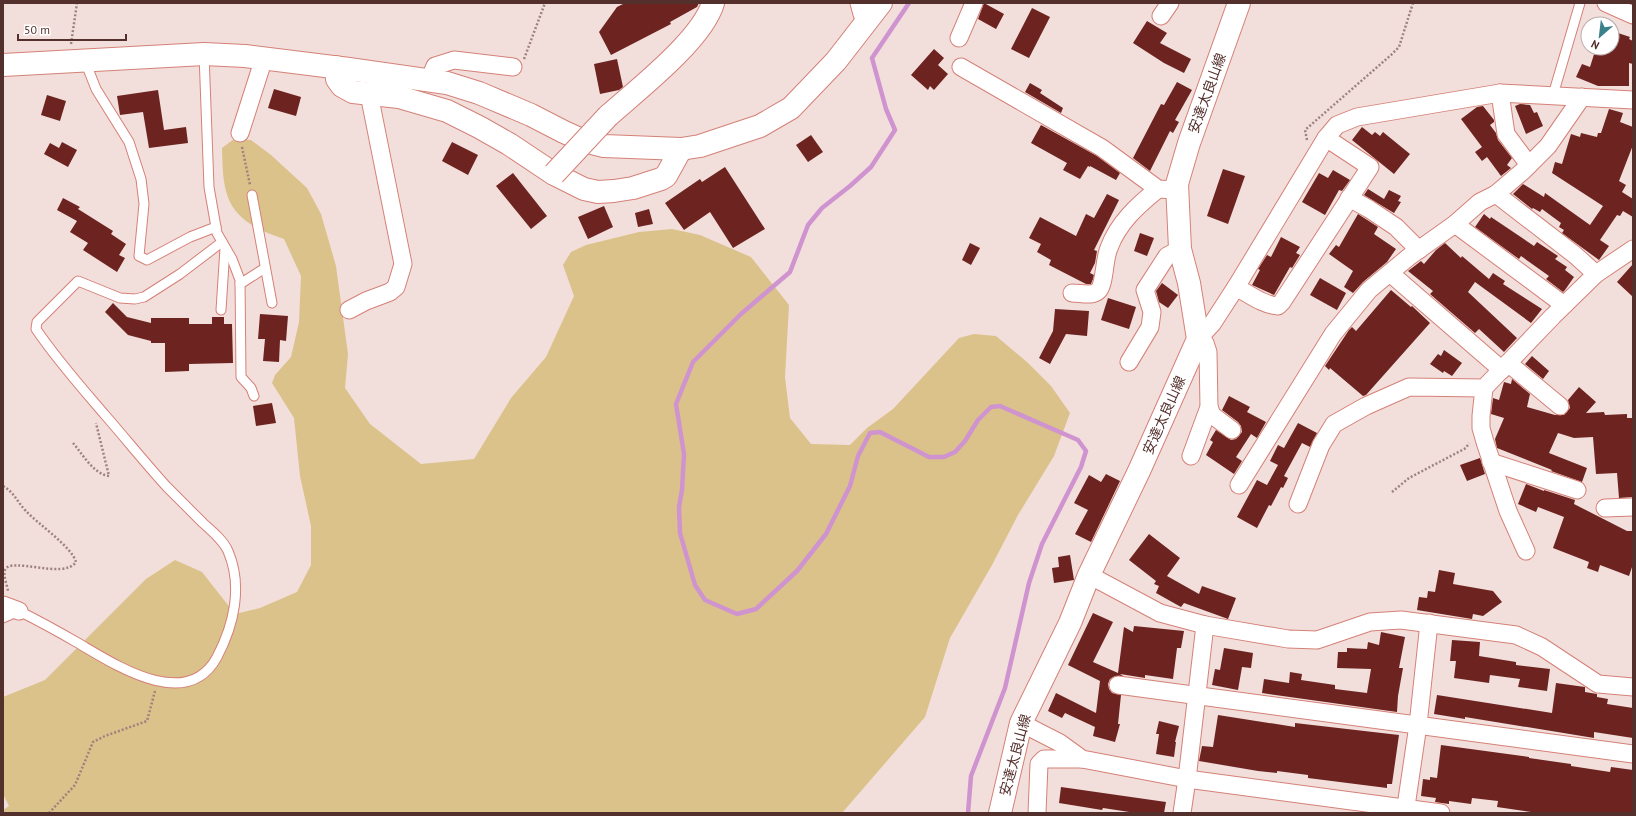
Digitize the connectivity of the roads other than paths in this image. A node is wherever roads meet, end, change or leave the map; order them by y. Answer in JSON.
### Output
{"nodes":[{"id":1,"x":712,"y":3,"type":"edge"},
{"id":2,"x":881,"y":3,"type":"edge"},
{"id":3,"x":974,"y":3,"type":"edge"},
{"id":4,"x":1239,"y":3,"type":"edge"},
{"id":5,"x":1580,"y":3,"type":"edge"},
{"id":6,"x":1606,"y":3,"type":"edge"},
{"id":7,"x":864,"y":12,"type":"edge"},
{"id":8,"x":1633,"y":16,"type":"edge"},
{"id":9,"x":959,"y":38,"type":"dead end"},
{"id":10,"x":204,"y":54,"type":"junction"},
{"id":11,"x":264,"y":58,"type":"junction"},
{"id":12,"x":77,"y":62,"type":"junction"},
{"id":13,"x":3,"y":65,"type":"edge"},
{"id":14,"x":961,"y":66,"type":"dead end"},
{"id":15,"x":336,"y":67,"type":"junction"},
{"id":16,"x":513,"y":67,"type":"road end"},
{"id":17,"x":429,"y":80,"type":"junction"},
{"id":18,"x":1500,"y":93,"type":"junction"},
{"id":19,"x":369,"y":94,"type":"junction"},
{"id":20,"x":1553,"y":95,"type":"junction"},
{"id":21,"x":1582,"y":97,"type":"junction"},
{"id":22,"x":1633,"y":100,"type":"edge"},
{"id":23,"x":240,"y":133,"type":"road end"},
{"id":24,"x":1326,"y":138,"type":"junction"},
{"id":25,"x":681,"y":149,"type":"junction"},
{"id":26,"x":1529,"y":166,"type":"junction"},
{"id":27,"x":554,"y":174,"type":"junction"},
{"id":28,"x":1167,"y":190,"type":"junction"},
{"id":29,"x":1496,"y":194,"type":"junction"},
{"id":30,"x":252,"y":195,"type":"road end"},
{"id":31,"x":1349,"y":198,"type":"junction"},
{"id":32,"x":1455,"y":224,"type":"junction"},
{"id":33,"x":216,"y":227,"type":"junction"},
{"id":34,"x":224,"y":245,"type":"junction"},
{"id":35,"x":1180,"y":249,"type":"junction"},
{"id":36,"x":1633,"y":249,"type":"edge"},
{"id":37,"x":1419,"y":250,"type":"junction"},
{"id":38,"x":265,"y":268,"type":"junction"},
{"id":39,"x":1390,"y":273,"type":"junction"},
{"id":40,"x":1596,"y":274,"type":"junction"},
{"id":41,"x":240,"y":284,"type":"junction"},
{"id":42,"x":1236,"y":287,"type":"junction"},
{"id":43,"x":1072,"y":293,"type":"dead end"},
{"id":44,"x":272,"y":303,"type":"dead end"},
{"id":45,"x":1564,"y":305,"type":"junction"},
{"id":46,"x":221,"y":310,"type":"dead end"},
{"id":47,"x":349,"y":310,"type":"dead end"},
{"id":48,"x":1198,"y":339,"type":"junction"},
{"id":49,"x":1129,"y":362,"type":"dead end"},
{"id":50,"x":1505,"y":367,"type":"junction"},
{"id":51,"x":1484,"y":388,"type":"junction"},
{"id":52,"x":254,"y":396,"type":"dead end"},
{"id":53,"x":1560,"y":406,"type":"dead end"},
{"id":54,"x":1209,"y":407,"type":"junction"},
{"id":55,"x":1232,"y":430,"type":"dead end"},
{"id":56,"x":1191,"y":456,"type":"dead end"},
{"id":57,"x":1490,"y":462,"type":"junction"},
{"id":58,"x":1239,"y":485,"type":"dead end"},
{"id":59,"x":1577,"y":490,"type":"dead end"},
{"id":60,"x":1298,"y":504,"type":"dead end"},
{"id":61,"x":1633,"y":507,"type":"edge"},
{"id":62,"x":1605,"y":508,"type":"dead end"},
{"id":63,"x":1526,"y":551,"type":"dead end"},
{"id":64,"x":1089,"y":575,"type":"junction"},
{"id":65,"x":9,"y":611,"type":"edge"},
{"id":66,"x":1430,"y":623,"type":"junction"},
{"id":67,"x":1206,"y":625,"type":"junction"},
{"id":68,"x":1118,"y":685,"type":"dead end"},
{"id":69,"x":1633,"y":687,"type":"edge"},
{"id":70,"x":1197,"y":695,"type":"junction"},
{"id":71,"x":1021,"y":723,"type":"junction"},
{"id":72,"x":1418,"y":725,"type":"junction"},
{"id":73,"x":1633,"y":754,"type":"edge"},
{"id":74,"x":1082,"y":759,"type":"junction"},
{"id":75,"x":1187,"y":779,"type":"junction"},
{"id":76,"x":1405,"y":810,"type":"edge"},
{"id":77,"x":1000,"y":813,"type":"edge"},
{"id":78,"x":1037,"y":813,"type":"edge"},
{"id":79,"x":1182,"y":813,"type":"edge"},
{"id":80,"x":1441,"y":813,"type":"edge"}],
"edges":[{"from":1,"to":27,"type":"street","bridge":true},
{"from":2,"to":7,"type":"street"},
{"from":3,"to":9,"type":"street"},
{"from":4,"to":28,"type":"street","name":"安達太良山線"},
{"from":5,"to":20,"type":"lane"},
{"from":6,"to":8,"type":"street"},
{"from":7,"to":25,"type":"street"},
{"from":10,"to":11,"type":"street"},
{"from":10,"to":12,"type":"street"},
{"from":10,"to":33,"type":"lane"},
{"from":11,"to":15,"type":"street"},
{"from":11,"to":23,"type":"street"},
{"from":12,"to":13,"type":"street"},
{"from":12,"to":33,"type":"lane"},
{"from":14,"to":28,"type":"street"},
{"from":15,"to":17,"type":"street"},
{"from":15,"to":19,"type":"street"},
{"from":16,"to":17,"type":"street"},
{"from":17,"to":25,"type":"street"},
{"from":18,"to":20,"type":"street"},
{"from":18,"to":24,"type":"street"},
{"from":18,"to":26,"type":"street"},
{"from":19,"to":27,"type":"street"},
{"from":19,"to":47,"type":"street"},
{"from":20,"to":21,"type":"street"},
{"from":21,"to":22,"type":"street"},
{"from":21,"to":26,"type":"street"},
{"from":24,"to":31,"type":"street"},
{"from":24,"to":42,"type":"street"},
{"from":25,"to":27,"type":"street"},
{"from":26,"to":29,"type":"street"},
{"from":28,"to":35,"type":"street","name":"安達太良山線"},
{"from":28,"to":43,"type":"street"},
{"from":29,"to":32,"type":"street"},
{"from":29,"to":40,"type":"street"},
{"from":30,"to":38,"type":"lane"},
{"from":31,"to":37,"type":"street"},
{"from":31,"to":42,"type":"street"},
{"from":32,"to":37,"type":"street"},
{"from":32,"to":45,"type":"street"},
{"from":33,"to":34,"type":"lane"},
{"from":34,"to":41,"type":"lane"},
{"from":34,"to":46,"type":"lane"},
{"from":34,"to":65,"type":"lane"},
{"from":35,"to":48,"type":"street","name":"安達太良山線"},
{"from":35,"to":49,"type":"street"},
{"from":36,"to":40,"type":"street"},
{"from":37,"to":39,"type":"street"},
{"from":38,"to":41,"type":"lane"},
{"from":38,"to":44,"type":"lane"},
{"from":39,"to":50,"type":"street"},
{"from":39,"to":58,"type":"street"},
{"from":40,"to":45,"type":"street"},
{"from":41,"to":52,"type":"lane"},
{"from":42,"to":48,"type":"street"},
{"from":45,"to":50,"type":"street"},
{"from":48,"to":54,"type":"street"},
{"from":48,"to":64,"type":"street","name":"安達太良山線"},
{"from":50,"to":51,"type":"street"},
{"from":50,"to":53,"type":"street"},
{"from":51,"to":57,"type":"street"},
{"from":51,"to":60,"type":"street"},
{"from":54,"to":55,"type":"street"},
{"from":54,"to":56,"type":"street"},
{"from":57,"to":59,"type":"street"},
{"from":57,"to":63,"type":"street"},
{"from":61,"to":62,"type":"street"},
{"from":64,"to":67,"type":"street"},
{"from":64,"to":71,"type":"street","name":"安達太良山線"},
{"from":66,"to":67,"type":"street"},
{"from":66,"to":69,"type":"street"},
{"from":66,"to":72,"type":"street"},
{"from":67,"to":70,"type":"street"},
{"from":68,"to":70,"type":"street"},
{"from":70,"to":72,"type":"street"},
{"from":70,"to":75,"type":"street"},
{"from":71,"to":74,"type":"street"},
{"from":71,"to":77,"type":"street","name":"安達太良山線"},
{"from":72,"to":73,"type":"street"},
{"from":72,"to":76,"type":"street"},
{"from":74,"to":75,"type":"street"},
{"from":74,"to":78,"type":"street"},
{"from":75,"to":76,"type":"street"},
{"from":75,"to":79,"type":"street"},
{"from":76,"to":80,"type":"street"}]}
